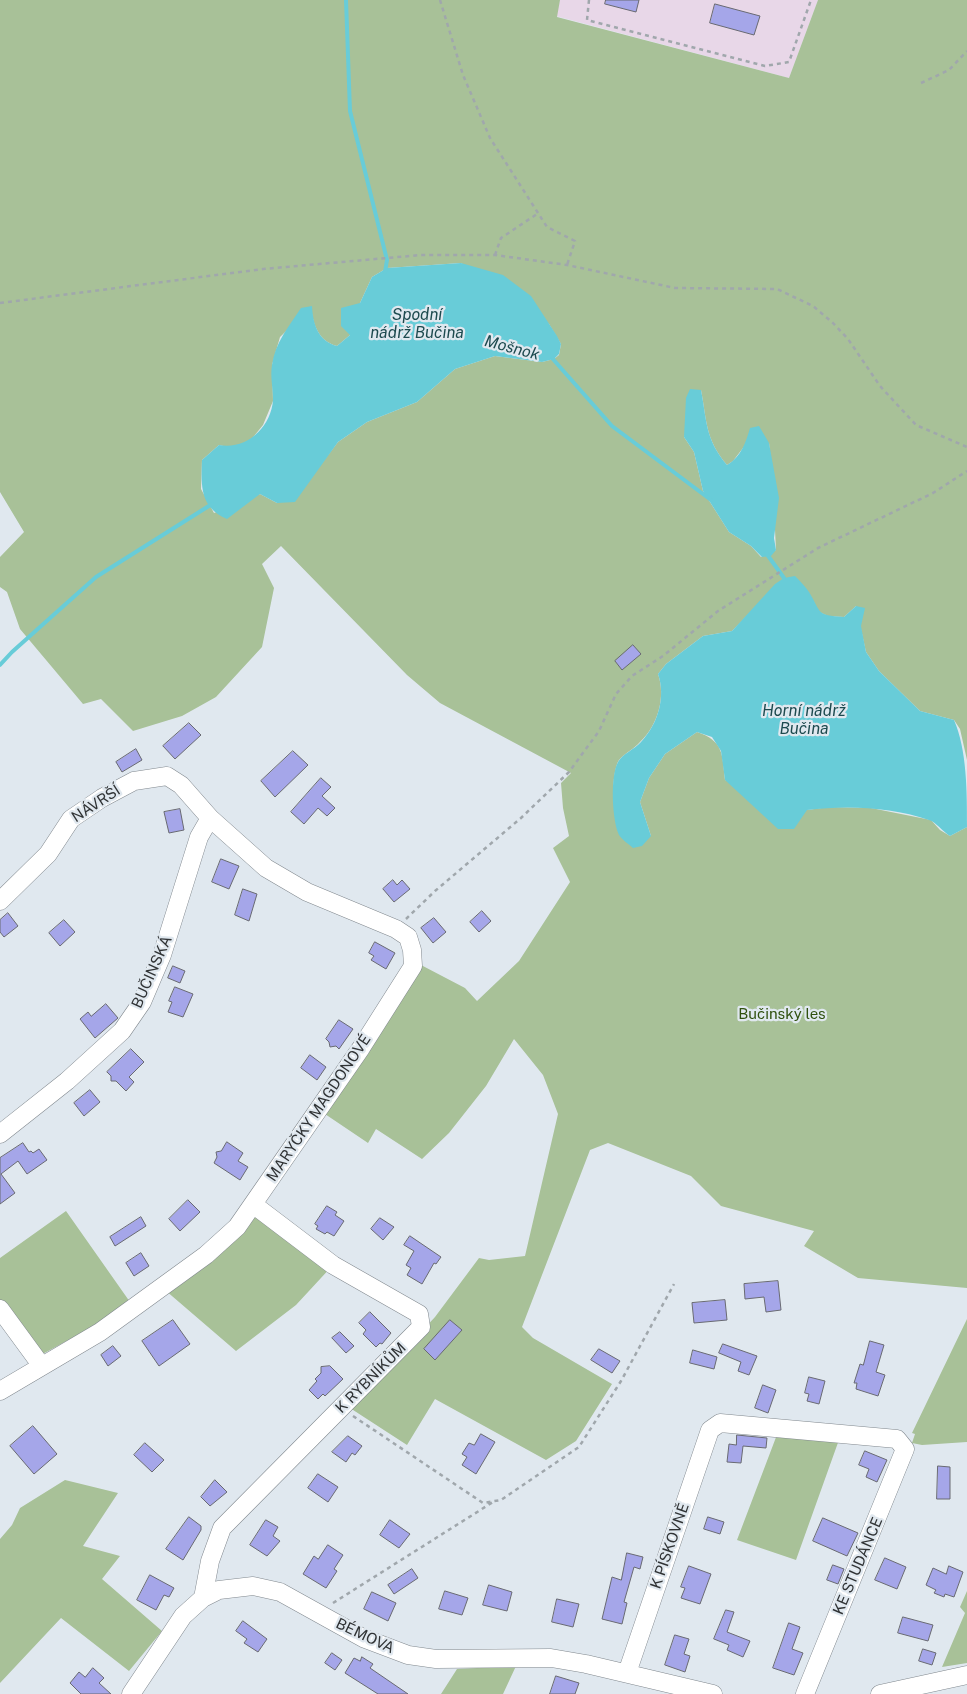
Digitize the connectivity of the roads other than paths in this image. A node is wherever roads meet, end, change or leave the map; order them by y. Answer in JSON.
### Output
{"nodes":[{"id":1,"x":210,"y":818,"type":"junction"},
{"id":2,"x":0,"y":900,"type":"edge"},
{"id":3,"x":0,"y":1134,"type":"edge"},
{"id":4,"x":254,"y":1205,"type":"junction"},
{"id":5,"x":0,"y":1309,"type":"edge"},
{"id":6,"x":41,"y":1366,"type":"junction"},
{"id":7,"x":0,"y":1391,"type":"edge"},
{"id":8,"x":897,"y":1439,"type":"joint"},
{"id":9,"x":203,"y":1598,"type":"junction"},
{"id":10,"x":627,"y":1673,"type":"junction"},
{"id":11,"x":967,"y":1675,"type":"edge"},
{"id":12,"x":131,"y":1694,"type":"edge"},
{"id":13,"x":713,"y":1694,"type":"edge"},
{"id":14,"x":805,"y":1694,"type":"edge"},
{"id":15,"x":880,"y":1694,"type":"edge"}],
"edges":[{"from":1,"to":2,"type":"street","name":"NÁVRŠÍ"},
{"from":1,"to":3,"type":"street","name":"BUČINSKÁ"},
{"from":1,"to":4,"type":"street","name":"MARYČKY MAGDONOVÉ"},
{"from":4,"to":6,"type":"street","name":"MARYČKY MAGDONOVÉ"},
{"from":4,"to":9,"type":"street","name":"K RYBNÍKŮM"},
{"from":5,"to":6,"type":"street"},
{"from":6,"to":7,"type":"street","name":"MARYČKY MAGDONOVÉ"},
{"from":8,"to":10,"type":"street","name":"K PÍSKOVNĚ"},
{"from":8,"to":14,"type":"street","name":"KE STUDÁNCE"},
{"from":9,"to":10,"type":"street","name":"BÉMOVA"},
{"from":9,"to":12,"type":"street","name":"BÉMOVA"},
{"from":10,"to":13,"type":"street","name":"BÉMOVA"},
{"from":11,"to":15,"type":"street"}]}
